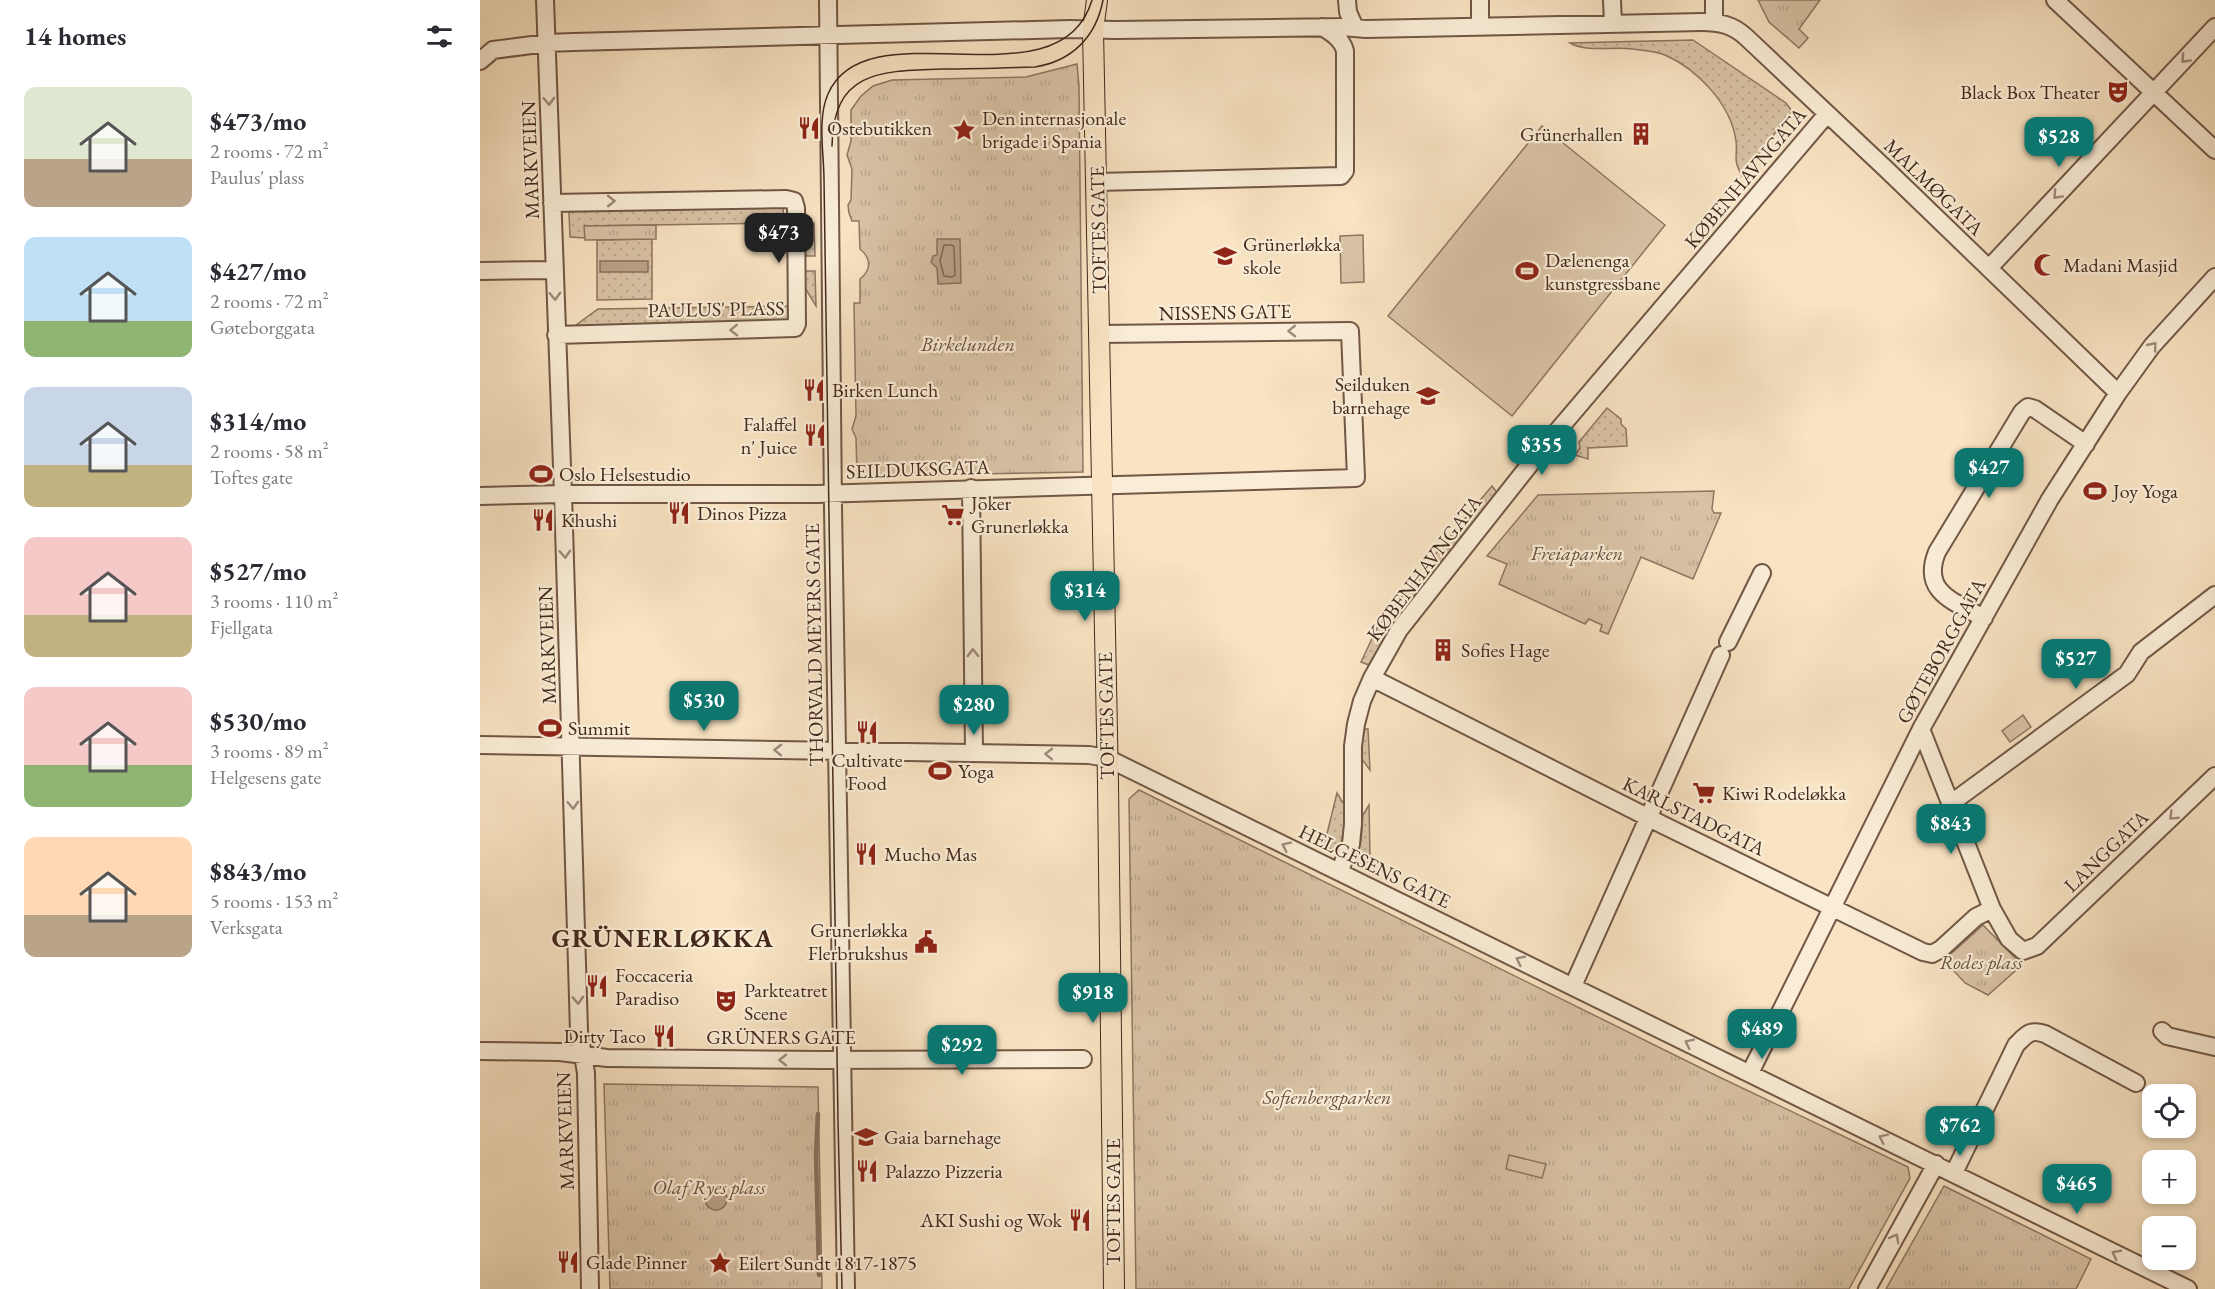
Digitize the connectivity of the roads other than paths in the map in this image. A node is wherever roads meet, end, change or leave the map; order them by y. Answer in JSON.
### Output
{"nodes":[{"id":1,"x":828,"y":0,"type":"edge"},
{"id":2,"x":1097,"y":0,"type":"edge"},
{"id":3,"x":1347,"y":0,"type":"edge"},
{"id":4,"x":1480,"y":0,"type":"edge"},
{"id":5,"x":1612,"y":0,"type":"edge"},
{"id":6,"x":1714,"y":0,"type":"edge"},
{"id":7,"x":2055,"y":0,"type":"edge"},
{"id":8,"x":547,"y":1,"type":"edge"},
{"id":9,"x":1714,"y":22,"type":"junction"},
{"id":10,"x":1613,"y":24,"type":"junction"},
{"id":11,"x":1479,"y":26,"type":"junction"},
{"id":12,"x":1322,"y":27,"type":"junction"},
{"id":13,"x":1355,"y":27,"type":"junction"},
{"id":14,"x":2215,"y":27,"type":"edge"},
{"id":15,"x":1093,"y":30,"type":"junction"},
{"id":16,"x":828,"y":36,"type":"junction"},
{"id":17,"x":547,"y":43,"type":"junction"},
{"id":18,"x":480,"y":61,"type":"edge"},
{"id":19,"x":2154,"y":91,"type":"junction"},
{"id":20,"x":1827,"y":114,"type":"junction"},
{"id":21,"x":2215,"y":150,"type":"edge"},
{"id":22,"x":1097,"y":182,"type":"junction"},
{"id":23,"x":552,"y":202,"type":"junction"},
{"id":24,"x":1989,"y":268,"type":"junction"},
{"id":25,"x":554,"y":270,"type":"junction"},
{"id":26,"x":480,"y":271,"type":"edge"},
{"id":27,"x":2215,"y":277,"type":"edge"},
{"id":28,"x":1100,"y":334,"type":"junction"},
{"id":29,"x":556,"y":335,"type":"junction"},
{"id":30,"x":2118,"y":393,"type":"junction"},
{"id":31,"x":2086,"y":444,"type":"junction"},
{"id":32,"x":1356,"y":478,"type":"joint"},
{"id":33,"x":1101,"y":485,"type":"junction"},
{"id":34,"x":971,"y":488,"type":"junction"},
{"id":35,"x":833,"y":492,"type":"junction"},
{"id":36,"x":563,"y":494,"type":"junction"},
{"id":37,"x":480,"y":496,"type":"edge"},
{"id":38,"x":1762,"y":573,"type":"dead end"},
{"id":39,"x":2215,"y":595,"type":"edge"},
{"id":40,"x":1983,"y":618,"type":"junction"},
{"id":41,"x":1372,"y":678,"type":"junction"},
{"id":42,"x":1921,"y":729,"type":"junction"},
{"id":43,"x":480,"y":745,"type":"edge"},
{"id":44,"x":571,"y":747,"type":"junction"},
{"id":45,"x":836,"y":751,"type":"junction"},
{"id":46,"x":974,"y":753,"type":"junction"},
{"id":47,"x":1107,"y":759,"type":"junction"},
{"id":48,"x":2215,"y":776,"type":"edge"},
{"id":49,"x":1950,"y":804,"type":"junction"},
{"id":50,"x":1650,"y":818,"type":"junction"},
{"id":51,"x":1339,"y":872,"type":"junction"},
{"id":52,"x":1832,"y":908,"type":"junction"},
{"id":53,"x":1992,"y":909,"type":"junction"},
{"id":54,"x":1573,"y":986,"type":"junction"},
{"id":55,"x":2162,"y":1031,"type":"dead end"},
{"id":56,"x":2215,"y":1047,"type":"edge"},
{"id":57,"x":480,"y":1051,"type":"edge"},
{"id":58,"x":583,"y":1054,"type":"junction"},
{"id":59,"x":841,"y":1059,"type":"junction"},
{"id":60,"x":1083,"y":1059,"type":"dead end"},
{"id":61,"x":1750,"y":1073,"type":"junction"},
{"id":62,"x":2136,"y":1083,"type":"dead end"},
{"id":63,"x":1936,"y":1164,"type":"junction"},
{"id":64,"x":1954,"y":1173,"type":"junction"},
{"id":65,"x":590,"y":1289,"type":"edge"},
{"id":66,"x":846,"y":1289,"type":"edge"},
{"id":67,"x":1114,"y":1289,"type":"edge"},
{"id":68,"x":1867,"y":1289,"type":"edge"},
{"id":69,"x":2188,"y":1289,"type":"edge"}],
"edges":[{"from":1,"to":16,"type":"street","name":"THORVALD MEYERS GATE"},
{"from":2,"to":15,"type":"main road","name":"TOFTES GATE"},
{"from":3,"to":13,"type":"street"},
{"from":4,"to":11,"type":"street"},
{"from":5,"to":10,"type":"street"},
{"from":6,"to":9,"type":"street"},
{"from":7,"to":19,"type":"street"},
{"from":8,"to":17,"type":"street","name":"MARKVEIEN"},
{"from":9,"to":10,"type":"street"},
{"from":9,"to":20,"type":"street","name":"MALMØGATA"},
{"from":10,"to":11,"type":"street"},
{"from":11,"to":13,"type":"street"},
{"from":12,"to":13,"type":"street"},
{"from":12,"to":15,"type":"street"},
{"from":12,"to":22,"type":"street"},
{"from":14,"to":19,"type":"street","one_way":true},
{"from":15,"to":16,"type":"street"},
{"from":15,"to":22,"type":"main road","name":"TOFTES GATE"},
{"from":16,"to":17,"type":"street"},
{"from":16,"to":35,"type":"street","name":"THORVALD MEYERS GATE"},
{"from":17,"to":18,"type":"street"},
{"from":17,"to":23,"type":"street","name":"MARKVEIEN","one_way":true},
{"from":19,"to":21,"type":"street"},
{"from":19,"to":24,"type":"street","one_way":true},
{"from":20,"to":24,"type":"street","name":"MALMØGATA"},
{"from":20,"to":41,"type":"street","name":"KØBENHAVNGATA"},
{"from":22,"to":28,"type":"main road","name":"TOFTES GATE"},
{"from":23,"to":25,"type":"street","name":"MARKVEIEN"},
{"from":23,"to":29,"type":"street","name":"PAULUS' PLASS","one_way":true},
{"from":24,"to":30,"type":"street","name":"MALMØGATA"},
{"from":25,"to":26,"type":"street"},
{"from":25,"to":29,"type":"street","name":"MARKVEIEN","one_way":true},
{"from":30,"to":27,"type":"street","name":"GØTEBORGGATA","one_way":true},
{"from":32,"to":28,"type":"street","name":"NISSENS GATE","one_way":true},
{"from":28,"to":33,"type":"main road","name":"TOFTES GATE"},
{"from":29,"to":36,"type":"street","name":"MARKVEIEN"},
{"from":30,"to":31,"type":"street","name":"GØTEBORGGATA"},
{"from":31,"to":40,"type":"street","name":"GØTEBORGGATA"},
{"from":31,"to":40,"type":"street"},
{"from":32,"to":33,"type":"street","name":"SEILDUKSGATA"},
{"from":33,"to":34,"type":"street","name":"SEILDUKSGATA"},
{"from":33,"to":47,"type":"main road","name":"TOFTES GATE"},
{"from":34,"to":35,"type":"street","name":"SEILDUKSGATA"},
{"from":46,"to":34,"type":"street","one_way":true},
{"from":35,"to":36,"type":"street","name":"SEILDUKSGATA"},
{"from":35,"to":45,"type":"street","name":"THORVALD MEYERS GATE"},
{"from":36,"to":37,"type":"street","name":"SEILDUKSGATA"},
{"from":36,"to":44,"type":"street","name":"MARKVEIEN","one_way":true},
{"from":38,"to":50,"type":"street"},
{"from":39,"to":49,"type":"street"},
{"from":40,"to":42,"type":"street","name":"GØTEBORGGATA"},
{"from":41,"to":50,"type":"street","name":"KARLSTADGATA"},
{"from":41,"to":51,"type":"street","name":"KØBENHAVNGATA"},
{"from":42,"to":49,"type":"street"},
{"from":42,"to":52,"type":"street","name":"GØTEBORGGATA"},
{"from":43,"to":44,"type":"street","name":"HELGESENS GATE"},
{"from":45,"to":44,"type":"street","name":"HELGESENS GATE","one_way":true},
{"from":44,"to":58,"type":"street","name":"MARKVEIEN","one_way":true},
{"from":45,"to":46,"type":"street","name":"HELGESENS GATE"},
{"from":45,"to":59,"type":"street","name":"THORVALD MEYERS GATE"},
{"from":47,"to":46,"type":"street","name":"HELGESENS GATE","one_way":true},
{"from":51,"to":47,"type":"street","name":"HELGESENS GATE","one_way":true},
{"from":47,"to":67,"type":"main road","name":"TOFTES GATE"},
{"from":48,"to":53,"type":"street","name":"LANGGATA","one_way":true},
{"from":49,"to":53,"type":"street"},
{"from":50,"to":52,"type":"street","name":"KARLSTADGATA"},
{"from":50,"to":54,"type":"street"},
{"from":54,"to":51,"type":"street","name":"HELGESENS GATE","one_way":true},
{"from":52,"to":53,"type":"street","name":"KARLSTADGATA"},
{"from":52,"to":61,"type":"street","name":"GØTEBORGGATA"},
{"from":61,"to":54,"type":"street","name":"HELGESENS GATE","one_way":true},
{"from":55,"to":56,"type":"street"},
{"from":57,"to":58,"type":"street","name":"GRÜNERS GATE"},
{"from":59,"to":58,"type":"street","name":"GRÜNERS GATE","one_way":true},
{"from":58,"to":65,"type":"street","name":"MARKVEIEN"},
{"from":59,"to":60,"type":"street","name":"GRÜNERS GATE"},
{"from":59,"to":66,"type":"street","name":"THORVALD MEYERS GATE"},
{"from":63,"to":61,"type":"street","name":"HELGESENS GATE","one_way":true},
{"from":62,"to":64,"type":"street"},
{"from":63,"to":64,"type":"street","name":"HELGESENS GATE"},
{"from":68,"to":63,"type":"street","one_way":true},
{"from":69,"to":64,"type":"street","name":"HELGESENS GATE","one_way":true}]}
